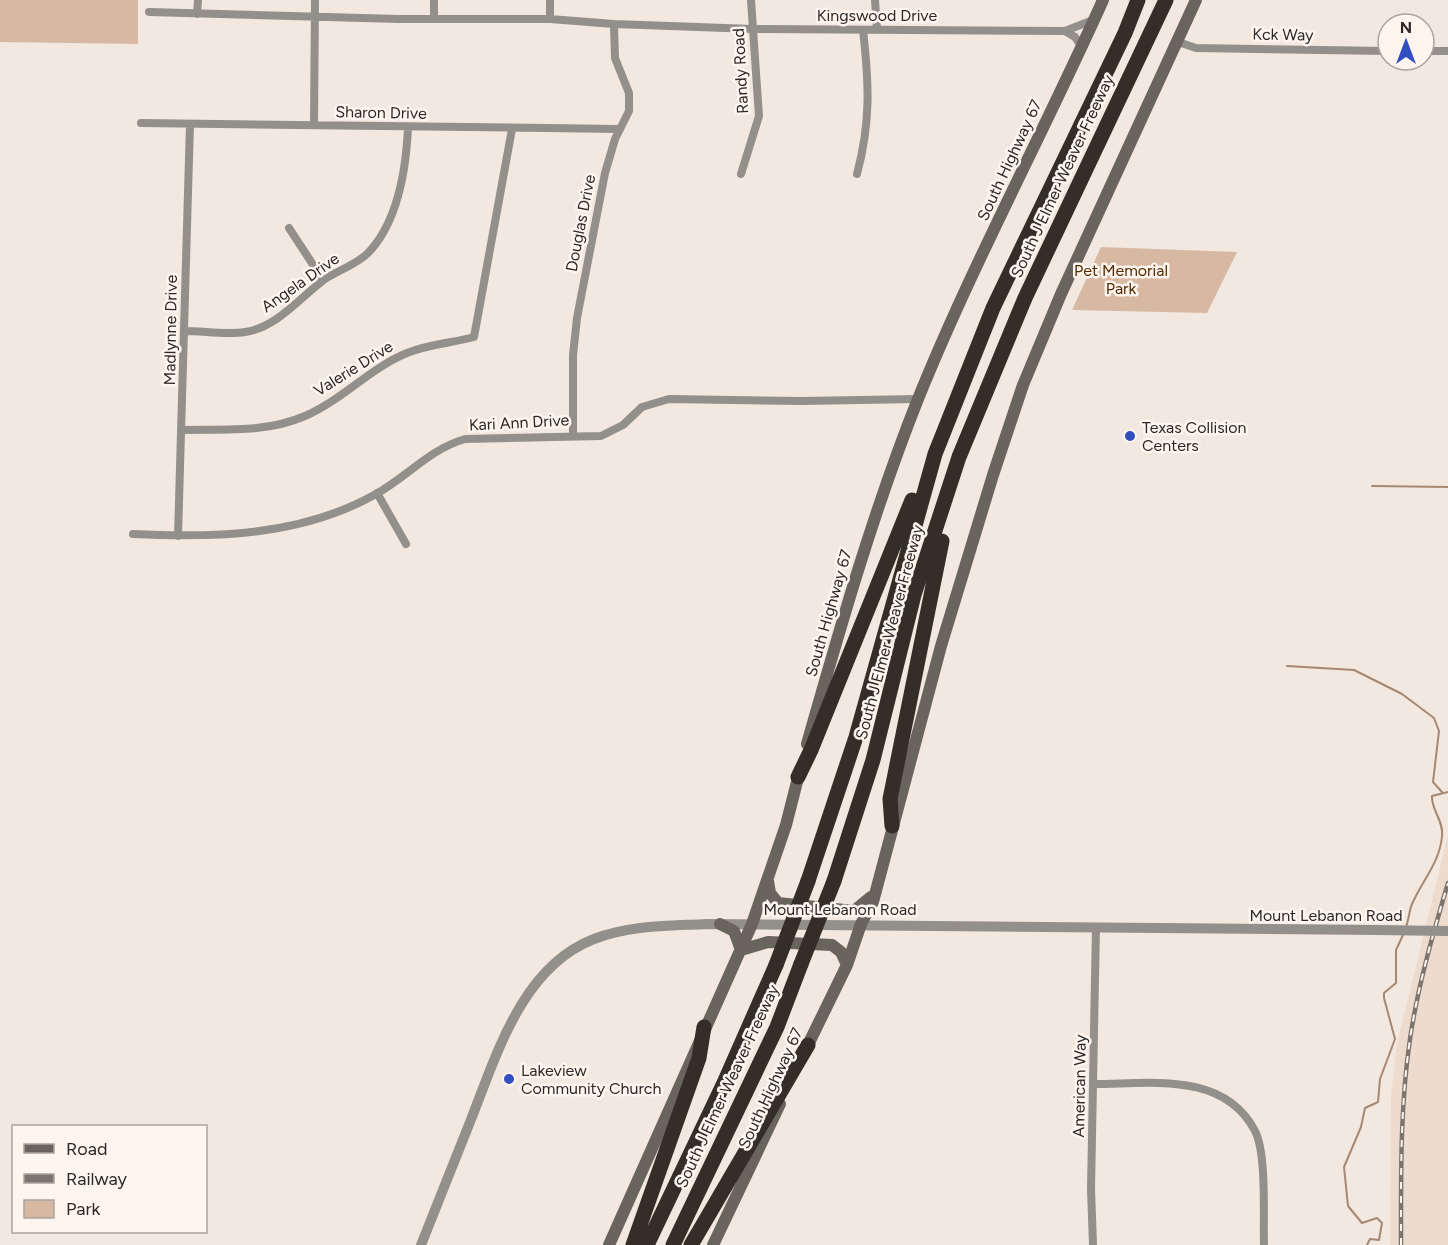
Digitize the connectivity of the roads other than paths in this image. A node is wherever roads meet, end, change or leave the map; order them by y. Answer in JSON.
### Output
{"nodes":[{"id":1,"x":198,"y":0,"type":"edge"},
{"id":2,"x":315,"y":0,"type":"edge"},
{"id":3,"x":435,"y":0,"type":"edge"},
{"id":4,"x":550,"y":0,"type":"edge"},
{"id":5,"x":751,"y":0,"type":"edge"},
{"id":6,"x":875,"y":0,"type":"edge"},
{"id":7,"x":1103,"y":0,"type":"edge"},
{"id":8,"x":1138,"y":0,"type":"edge"},
{"id":9,"x":1166,"y":0,"type":"edge"},
{"id":10,"x":1196,"y":0,"type":"edge"},
{"id":11,"x":149,"y":12,"type":"dead end"},
{"id":12,"x":197,"y":14,"type":"junction"},
{"id":13,"x":315,"y":15,"type":"junction"},
{"id":14,"x":434,"y":19,"type":"junction"},
{"id":15,"x":550,"y":19,"type":"junction"},
{"id":16,"x":1094,"y":20,"type":"junction"},
{"id":17,"x":614,"y":24,"type":"junction"},
{"id":18,"x":753,"y":29,"type":"junction"},
{"id":19,"x":877,"y":29,"type":"junction"},
{"id":20,"x":863,"y":30,"type":"junction"},
{"id":21,"x":1065,"y":31,"type":"junction"},
{"id":22,"x":1178,"y":42,"type":"junction"},
{"id":23,"x":1081,"y":46,"type":"junction"},
{"id":24,"x":1376,"y":51,"type":"edge"},
{"id":25,"x":141,"y":123,"type":"dead end"},
{"id":26,"x":190,"y":124,"type":"junction"},
{"id":27,"x":314,"y":125,"type":"junction"},
{"id":28,"x":408,"y":128,"type":"junction"},
{"id":29,"x":512,"y":129,"type":"junction"},
{"id":30,"x":620,"y":129,"type":"junction"},
{"id":31,"x":741,"y":174,"type":"dead end"},
{"id":32,"x":857,"y":174,"type":"dead end"},
{"id":33,"x":288,"y":228,"type":"dead end"},
{"id":34,"x":323,"y":280,"type":"junction"},
{"id":35,"x":185,"y":331,"type":"junction"},
{"id":36,"x":918,"y":399,"type":"junction"},
{"id":37,"x":182,"y":430,"type":"junction"},
{"id":38,"x":573,"y":435,"type":"junction"},
{"id":39,"x":958,"y":457,"type":"junction"},
{"id":40,"x":927,"y":477,"type":"junction"},
{"id":41,"x":377,"y":493,"type":"junction"},
{"id":42,"x":133,"y":534,"type":"dead end"},
{"id":43,"x":178,"y":536,"type":"junction"},
{"id":44,"x":406,"y":544,"type":"dead end"},
{"id":45,"x":798,"y":777,"type":"junction"},
{"id":46,"x":892,"y":826,"type":"junction"},
{"id":47,"x":767,"y":880,"type":"junction"},
{"id":48,"x":874,"y":895,"type":"junction"},
{"id":49,"x":720,"y":924,"type":"junction"},
{"id":50,"x":752,"y":924,"type":"junction"},
{"id":51,"x":861,"y":924,"type":"junction"},
{"id":52,"x":1096,"y":927,"type":"junction"},
{"id":53,"x":1448,"y":931,"type":"edge"},
{"id":54,"x":741,"y":950,"type":"junction"},
{"id":55,"x":847,"y":965,"type":"junction"},
{"id":56,"x":704,"y":1027,"type":"junction"},
{"id":57,"x":808,"y":1045,"type":"junction"},
{"id":58,"x":1094,"y":1084,"type":"junction"},
{"id":59,"x":421,"y":1245,"type":"edge"},
{"id":60,"x":609,"y":1245,"type":"edge"},
{"id":61,"x":633,"y":1245,"type":"edge"},
{"id":62,"x":647,"y":1245,"type":"edge"},
{"id":63,"x":673,"y":1245,"type":"edge"},
{"id":64,"x":691,"y":1245,"type":"edge"},
{"id":65,"x":713,"y":1245,"type":"edge"},
{"id":66,"x":1093,"y":1245,"type":"edge"},
{"id":67,"x":1264,"y":1245,"type":"edge"}],
"edges":[{"from":1,"to":12,"type":"street"},
{"from":2,"to":13,"type":"street"},
{"from":3,"to":14,"type":"street"},
{"from":4,"to":15,"type":"street"},
{"from":5,"to":18,"type":"street","name":"Randy Road"},
{"from":6,"to":19,"type":"street"},
{"from":7,"to":16,"type":"main road","name":"South Highway 67"},
{"from":8,"to":40,"type":"highway","name":"South J Elmer Weaver Freeway"},
{"from":9,"to":39,"type":"highway","name":"South J Elmer Weaver Freeway"},
{"from":10,"to":22,"type":"main road","name":"South Highway 67"},
{"from":11,"to":12,"type":"street","name":"Kingswood Drive"},
{"from":12,"to":13,"type":"street","name":"Kingswood Drive"},
{"from":13,"to":14,"type":"street","name":"Kingswood Drive"},
{"from":13,"to":27,"type":"street"},
{"from":14,"to":15,"type":"street","name":"Kingswood Drive"},
{"from":15,"to":17,"type":"street","name":"Kingswood Drive"},
{"from":16,"to":21,"type":"street","name":"Kingswood Drive"},
{"from":16,"to":23,"type":"main road","name":"South Highway 67"},
{"from":17,"to":18,"type":"street","name":"Kingswood Drive"},
{"from":17,"to":30,"type":"street","name":"Douglas Drive"},
{"from":18,"to":20,"type":"street","name":"Kingswood Drive"},
{"from":18,"to":31,"type":"street","name":"Randy Road"},
{"from":19,"to":20,"type":"street","name":"Kingswood Drive"},
{"from":19,"to":21,"type":"street","name":"Kingswood Drive"},
{"from":20,"to":32,"type":"street"},
{"from":21,"to":23,"type":"street"},
{"from":22,"to":24,"type":"street","name":"Kck Way"},
{"from":22,"to":46,"type":"main road","name":"South Highway 67"},
{"from":23,"to":36,"type":"main road","name":"South Highway 67"},
{"from":25,"to":26,"type":"street","name":"Sharon Drive"},
{"from":26,"to":27,"type":"street","name":"Sharon Drive"},
{"from":26,"to":35,"type":"street","name":"Madlynne Drive"},
{"from":27,"to":28,"type":"street","name":"Sharon Drive"},
{"from":28,"to":29,"type":"street","name":"Sharon Drive"},
{"from":28,"to":34,"type":"street","name":"Angela Drive"},
{"from":29,"to":30,"type":"street","name":"Sharon Drive"},
{"from":29,"to":37,"type":"street","name":"Valerie Drive"},
{"from":30,"to":38,"type":"street","name":"Douglas Drive"},
{"from":33,"to":34,"type":"street"},
{"from":34,"to":35,"type":"street","name":"Angela Drive"},
{"from":35,"to":37,"type":"street","name":"Madlynne Drive"},
{"from":36,"to":38,"type":"street","name":"Kari Ann Drive"},
{"from":36,"to":45,"type":"main road","name":"South Highway 67"},
{"from":37,"to":43,"type":"street","name":"Madlynne Drive"},
{"from":38,"to":41,"type":"street","name":"Kari Ann Drive"},
{"from":39,"to":46,"type":"highway"},
{"from":39,"to":63,"type":"highway","name":"South J Elmer Weaver Freeway","bridge":true},
{"from":40,"to":45,"type":"highway"},
{"from":40,"to":62,"type":"highway","name":"South J Elmer Weaver Freeway","bridge":true},
{"from":41,"to":43,"type":"street","name":"Kari Ann Drive"},
{"from":41,"to":44,"type":"street"},
{"from":42,"to":43,"type":"street","name":"Kari Ann Drive"},
{"from":45,"to":47,"type":"main road","name":"South Highway 67"},
{"from":46,"to":48,"type":"main road","name":"South Highway 67"},
{"from":47,"to":48,"type":"main road"},
{"from":47,"to":50,"type":"main road","name":"South Highway 67"},
{"from":48,"to":51,"type":"main road","name":"South Highway 67"},
{"from":49,"to":50,"type":"street","name":"Mount Lebanon Road"},
{"from":49,"to":54,"type":"main road"},
{"from":49,"to":59,"type":"street","name":"Mount Lebanon Road"},
{"from":50,"to":51,"type":"street","name":"Mount Lebanon Road"},
{"from":50,"to":54,"type":"main road","name":"South Highway 67"},
{"from":51,"to":52,"type":"street","name":"Mount Lebanon Road"},
{"from":51,"to":55,"type":"main road","name":"South Highway 67"},
{"from":52,"to":53,"type":"street","name":"Mount Lebanon Road","bridge":true},
{"from":52,"to":58,"type":"street","name":"American Way"},
{"from":54,"to":55,"type":"main road"},
{"from":54,"to":56,"type":"main road","name":"South Highway 67"},
{"from":55,"to":57,"type":"main road","name":"South Highway 67"},
{"from":56,"to":60,"type":"main road","name":"South Highway 67"},
{"from":56,"to":61,"type":"highway"},
{"from":57,"to":64,"type":"highway"},
{"from":57,"to":65,"type":"main road","name":"South Highway 67"},
{"from":58,"to":66,"type":"street","name":"American Way"},
{"from":58,"to":67,"type":"street"}]}
